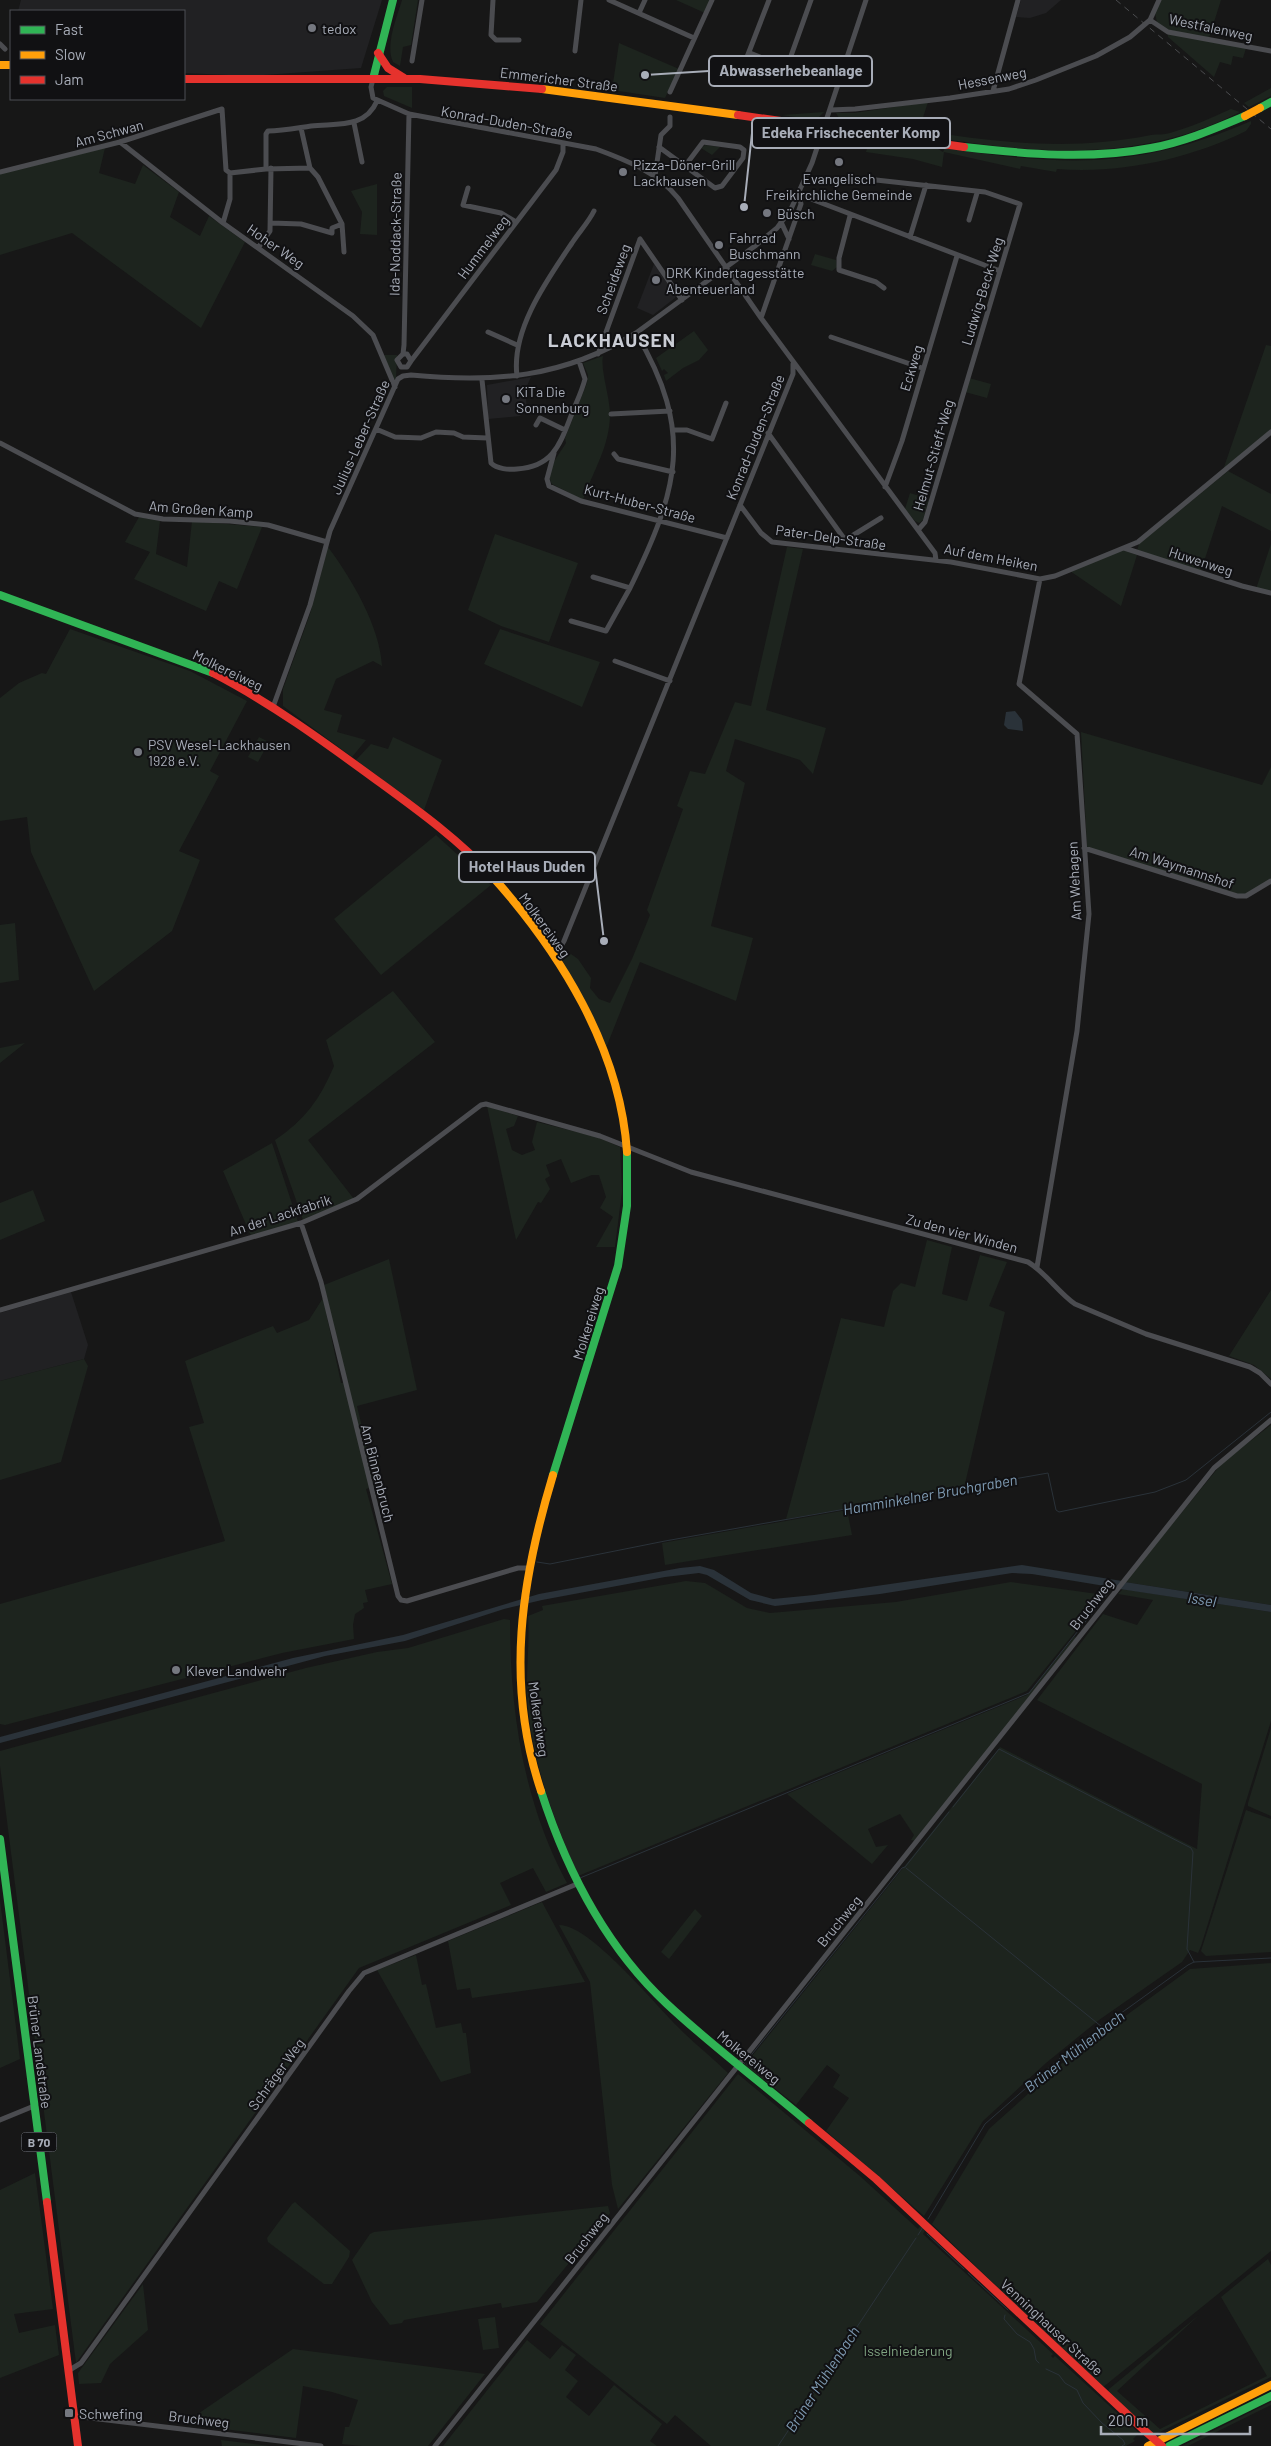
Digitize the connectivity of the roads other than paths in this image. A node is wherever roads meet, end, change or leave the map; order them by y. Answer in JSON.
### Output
{"nodes":[{"id":1,"x":392,"y":0,"type":"edge"},
{"id":2,"x":422,"y":0,"type":"edge"},
{"id":3,"x":494,"y":0,"type":"edge"},
{"id":4,"x":581,"y":0,"type":"edge"},
{"id":5,"x":609,"y":0,"type":"edge"},
{"id":6,"x":645,"y":0,"type":"edge"},
{"id":7,"x":712,"y":0,"type":"edge"},
{"id":8,"x":769,"y":0,"type":"edge"},
{"id":9,"x":811,"y":0,"type":"edge"},
{"id":10,"x":866,"y":0,"type":"edge"},
{"id":11,"x":1018,"y":0,"type":"edge"},
{"id":12,"x":1159,"y":0,"type":"edge"},
{"id":13,"x":639,"y":13,"type":"junction"},
{"id":14,"x":1150,"y":20,"type":"junction"},
{"id":15,"x":694,"y":38,"type":"junction"},
{"id":16,"x":520,"y":40,"type":"dead end"},
{"id":17,"x":0,"y":44,"type":"edge"},
{"id":18,"x":5,"y":49,"type":"dead end"},
{"id":19,"x":574,"y":51,"type":"dead end"},
{"id":20,"x":1271,"y":51,"type":"edge"},
{"id":21,"x":378,"y":53,"type":"junction"},
{"id":22,"x":412,"y":61,"type":"dead end"},
{"id":23,"x":787,"y":67,"type":"junction"},
{"id":24,"x":185,"y":78,"type":"edge"},
{"id":25,"x":812,"y":78,"type":"dead end"},
{"id":26,"x":373,"y":79,"type":"junction"},
{"id":27,"x":406,"y":79,"type":"junction"},
{"id":28,"x":993,"y":91,"type":"junction"},
{"id":29,"x":670,"y":92,"type":"dead end"},
{"id":30,"x":377,"y":101,"type":"junction"},
{"id":31,"x":1271,"y":102,"type":"edge"},
{"id":32,"x":830,"y":110,"type":"junction"},
{"id":33,"x":410,"y":114,"type":"junction"},
{"id":34,"x":670,"y":117,"type":"dead end"},
{"id":35,"x":354,"y":123,"type":"junction"},
{"id":36,"x":301,"y":128,"type":"junction"},
{"id":37,"x":824,"y":128,"type":"junction"},
{"id":38,"x":120,"y":142,"type":"junction"},
{"id":39,"x":563,"y":143,"type":"junction"},
{"id":40,"x":659,"y":147,"type":"junction"},
{"id":41,"x":362,"y":162,"type":"dead end"},
{"id":42,"x":685,"y":166,"type":"junction"},
{"id":43,"x":268,"y":168,"type":"junction"},
{"id":44,"x":310,"y":168,"type":"junction"},
{"id":45,"x":0,"y":172,"type":"edge"},
{"id":46,"x":230,"y":173,"type":"junction"},
{"id":47,"x":655,"y":176,"type":"junction"},
{"id":48,"x":864,"y":181,"type":"dead end"},
{"id":49,"x":926,"y":185,"type":"junction"},
{"id":50,"x":468,"y":188,"type":"dead end"},
{"id":51,"x":977,"y":193,"type":"junction"},
{"id":52,"x":798,"y":194,"type":"junction"},
{"id":53,"x":594,"y":211,"type":"dead end"},
{"id":54,"x":850,"y":216,"type":"junction"},
{"id":55,"x":969,"y":220,"type":"dead end"},
{"id":56,"x":516,"y":222,"type":"junction"},
{"id":57,"x":781,"y":222,"type":"junction"},
{"id":58,"x":223,"y":223,"type":"junction"},
{"id":59,"x":271,"y":223,"type":"junction"},
{"id":60,"x":342,"y":224,"type":"junction"},
{"id":61,"x":329,"y":232,"type":"junction"},
{"id":62,"x":344,"y":234,"type":"junction"},
{"id":63,"x":910,"y":237,"type":"junction"},
{"id":64,"x":789,"y":239,"type":"junction"},
{"id":65,"x":258,"y":248,"type":"junction"},
{"id":66,"x":344,"y":252,"type":"dead end"},
{"id":67,"x":957,"y":256,"type":"junction"},
{"id":68,"x":726,"y":268,"type":"junction"},
{"id":69,"x":1000,"y":271,"type":"junction"},
{"id":70,"x":884,"y":288,"type":"dead end"},
{"id":71,"x":682,"y":300,"type":"junction"},
{"id":72,"x":761,"y":318,"type":"junction"},
{"id":73,"x":488,"y":332,"type":"dead end"},
{"id":74,"x":636,"y":333,"type":"junction"},
{"id":75,"x":831,"y":337,"type":"dead end"},
{"id":76,"x":517,"y":345,"type":"junction"},
{"id":77,"x":403,"y":354,"type":"junction"},
{"id":78,"x":598,"y":354,"type":"junction"},
{"id":79,"x":411,"y":361,"type":"junction"},
{"id":80,"x":579,"y":361,"type":"junction"},
{"id":81,"x":792,"y":361,"type":"junction"},
{"id":82,"x":922,"y":368,"type":"junction"},
{"id":83,"x":516,"y":376,"type":"junction"},
{"id":84,"x":482,"y":380,"type":"junction"},
{"id":85,"x":965,"y":384,"type":"joint"},
{"id":86,"x":395,"y":387,"type":"junction"},
{"id":87,"x":726,"y":403,"type":"dead end"},
{"id":88,"x":670,"y":411,"type":"junction"},
{"id":89,"x":611,"y":414,"type":"dead end"},
{"id":90,"x":536,"y":425,"type":"dead end"},
{"id":91,"x":376,"y":429,"type":"junction"},
{"id":92,"x":565,"y":430,"type":"junction"},
{"id":93,"x":673,"y":430,"type":"junction"},
{"id":94,"x":1271,"y":432,"type":"edge"},
{"id":95,"x":768,"y":433,"type":"junction"},
{"id":96,"x":487,"y":438,"type":"junction"},
{"id":97,"x":0,"y":443,"type":"edge"},
{"id":98,"x":554,"y":453,"type":"junction"},
{"id":99,"x":614,"y":454,"type":"dead end"},
{"id":100,"x":673,"y":472,"type":"junction"},
{"id":101,"x":885,"y":487,"type":"junction"},
{"id":102,"x":740,"y":505,"type":"junction"},
{"id":103,"x":881,"y":518,"type":"dead end"},
{"id":104,"x":660,"y":520,"type":"junction"},
{"id":105,"x":918,"y":530,"type":"junction"},
{"id":106,"x":727,"y":538,"type":"junction"},
{"id":107,"x":327,"y":542,"type":"junction"},
{"id":108,"x":1124,"y":548,"type":"junction"},
{"id":109,"x":936,"y":560,"type":"junction"},
{"id":110,"x":593,"y":577,"type":"dead end"},
{"id":111,"x":1040,"y":579,"type":"junction"},
{"id":112,"x":630,"y":588,"type":"junction"},
{"id":113,"x":1271,"y":593,"type":"edge"},
{"id":114,"x":0,"y":595,"type":"edge"},
{"id":115,"x":571,"y":621,"type":"dead end"},
{"id":116,"x":615,"y":661,"type":"dead end"},
{"id":117,"x":670,"y":681,"type":"junction"},
{"id":118,"x":273,"y":707,"type":"junction"},
{"id":119,"x":1084,"y":848,"type":"junction"},
{"id":120,"x":1271,"y":881,"type":"edge"},
{"id":121,"x":554,"y":958,"type":"junction"},
{"id":122,"x":626,"y":1145,"type":"junction"},
{"id":123,"x":300,"y":1223,"type":"junction"},
{"id":124,"x":1037,"y":1267,"type":"junction"},
{"id":125,"x":0,"y":1310,"type":"edge"},
{"id":126,"x":1271,"y":1384,"type":"edge"},
{"id":127,"x":1271,"y":1420,"type":"edge"},
{"id":128,"x":528,"y":1568,"type":"junction"},
{"id":129,"x":0,"y":1839,"type":"edge"},
{"id":130,"x":577,"y":1884,"type":"junction"},
{"id":131,"x":738,"y":2065,"type":"junction"},
{"id":132,"x":34,"y":2106,"type":"junction"},
{"id":133,"x":0,"y":2120,"type":"edge"},
{"id":134,"x":924,"y":2224,"type":"joint"},
{"id":135,"x":68,"y":2371,"type":"junction"},
{"id":136,"x":1271,"y":2385,"type":"edge"},
{"id":137,"x":1271,"y":2396,"type":"edge"},
{"id":138,"x":74,"y":2416,"type":"junction"},
{"id":139,"x":78,"y":2446,"type":"edge"},
{"id":140,"x":321,"y":2446,"type":"edge"},
{"id":141,"x":435,"y":2446,"type":"edge"},
{"id":142,"x":1148,"y":2446,"type":"edge"},
{"id":143,"x":1162,"y":2446,"type":"edge"},
{"id":144,"x":1169,"y":2446,"type":"edge"}],
"edges":[{"from":1,"to":21,"type":"main road"},
{"from":2,"to":22,"type":"street"},
{"from":3,"to":16,"type":"street"},
{"from":4,"to":19,"type":"street"},
{"from":5,"to":13,"type":"street"},
{"from":6,"to":13,"type":"street"},
{"from":7,"to":15,"type":"street"},
{"from":8,"to":23,"type":"street"},
{"from":9,"to":23,"type":"street"},
{"from":10,"to":32,"type":"street","name":"Julius-Leber-Straße"},
{"from":11,"to":28,"type":"street"},
{"from":12,"to":14,"type":"street","name":"Hessenweg"},
{"from":13,"to":15,"type":"street"},
{"from":14,"to":20,"type":"street","name":"Westfalenweg"},
{"from":14,"to":28,"type":"street","name":"Hessenweg"},
{"from":15,"to":29,"type":"street"},
{"from":17,"to":18,"type":"street"},
{"from":21,"to":26,"type":"main road"},
{"from":21,"to":27,"type":"main road"},
{"from":23,"to":25,"type":"street"},
{"from":24,"to":26,"type":"main road","name":"Emmericher Straße"},
{"from":26,"to":27,"type":"main road","name":"Emmericher Straße"},
{"from":26,"to":30,"type":"street"},
{"from":27,"to":37,"type":"main road","name":"Emmericher Straße"},
{"from":28,"to":32,"type":"street","name":"Hessenweg"},
{"from":30,"to":33,"type":"street","name":"Konrad-Duden-Straße"},
{"from":30,"to":35,"type":"street"},
{"from":31,"to":37,"type":"main road","name":"Emmericher Straße","bridge":true},
{"from":32,"to":37,"type":"street","name":"Julius-Leber-Straße"},
{"from":33,"to":39,"type":"street","name":"Konrad-Duden-Straße"},
{"from":33,"to":77,"type":"street","name":"Ida-Noddack-Straße"},
{"from":34,"to":40,"type":"street"},
{"from":35,"to":36,"type":"street"},
{"from":35,"to":41,"type":"street"},
{"from":36,"to":43,"type":"street"},
{"from":36,"to":44,"type":"street"},
{"from":37,"to":52,"type":"street","name":"Julius-Leber-Straße"},
{"from":38,"to":45,"type":"street","name":"Am Schwan"},
{"from":38,"to":46,"type":"street","name":"Am Schwan"},
{"from":38,"to":58,"type":"street","name":"Hoher Weg"},
{"from":39,"to":47,"type":"street","name":"Konrad-Duden-Straße"},
{"from":39,"to":56,"type":"street","name":"Hummelweg"},
{"from":40,"to":42,"type":"street"},
{"from":40,"to":47,"type":"street"},
{"from":42,"to":42,"type":"street"},
{"from":43,"to":44,"type":"street"},
{"from":43,"to":46,"type":"street"},
{"from":43,"to":59,"type":"street"},
{"from":44,"to":60,"type":"street"},
{"from":46,"to":58,"type":"street"},
{"from":47,"to":68,"type":"street","name":"Konrad-Duden-Straße"},
{"from":48,"to":49,"type":"street"},
{"from":49,"to":51,"type":"street"},
{"from":49,"to":63,"type":"street"},
{"from":50,"to":56,"type":"street"},
{"from":51,"to":55,"type":"street"},
{"from":51,"to":69,"type":"street","name":"Ludwig-Beck-Weg"},
{"from":52,"to":54,"type":"street"},
{"from":52,"to":57,"type":"street","name":"Julius-Leber-Straße"},
{"from":52,"to":64,"type":"street"},
{"from":53,"to":76,"type":"street"},
{"from":54,"to":63,"type":"street"},
{"from":54,"to":70,"type":"street"},
{"from":56,"to":79,"type":"street","name":"Hummelweg"},
{"from":57,"to":64,"type":"street"},
{"from":57,"to":68,"type":"street","name":"Julius-Leber-Straße"},
{"from":58,"to":65,"type":"street","name":"Hoher Weg"},
{"from":59,"to":61,"type":"street"},
{"from":59,"to":65,"type":"street"},
{"from":60,"to":61,"type":"street"},
{"from":60,"to":62,"type":"street"},
{"from":61,"to":62,"type":"street"},
{"from":62,"to":66,"type":"street"},
{"from":63,"to":67,"type":"street"},
{"from":64,"to":72,"type":"street"},
{"from":65,"to":86,"type":"street","name":"Hoher Weg"},
{"from":67,"to":69,"type":"street"},
{"from":67,"to":82,"type":"street","name":"Eckweg"},
{"from":68,"to":71,"type":"street","name":"Julius-Leber-Straße"},
{"from":68,"to":72,"type":"street","name":"Konrad-Duden-Straße"},
{"from":69,"to":85,"type":"street","name":"Ludwig-Beck-Weg"},
{"from":71,"to":74,"type":"street","name":"Julius-Leber-Straße"},
{"from":71,"to":78,"type":"street","name":"Scheideweg"},
{"from":72,"to":81,"type":"street","name":"Konrad-Duden-Straße"},
{"from":73,"to":76,"type":"street"},
{"from":74,"to":78,"type":"street","name":"Julius-Leber-Straße"},
{"from":74,"to":88,"type":"street"},
{"from":75,"to":82,"type":"street"},
{"from":76,"to":83,"type":"street"},
{"from":77,"to":79,"type":"street"},
{"from":77,"to":79,"type":"street","name":"Ida-Noddack-Straße"},
{"from":78,"to":80,"type":"street","name":"Julius-Leber-Straße"},
{"from":80,"to":83,"type":"street","name":"Julius-Leber-Straße"},
{"from":80,"to":92,"type":"street"},
{"from":81,"to":95,"type":"street","name":"Konrad-Duden-Straße"},
{"from":81,"to":101,"type":"street","name":"Auf dem Heiken"},
{"from":82,"to":101,"type":"street","name":"Eckweg"},
{"from":83,"to":84,"type":"street","name":"Julius-Leber-Straße"},
{"from":84,"to":86,"type":"street","name":"Julius-Leber-Straße"},
{"from":84,"to":96,"type":"street"},
{"from":85,"to":105,"type":"street","name":"Helmut-Stieff-Weg"},
{"from":86,"to":91,"type":"street","name":"Julius-Leber-Straße"},
{"from":87,"to":93,"type":"street"},
{"from":88,"to":89,"type":"street"},
{"from":88,"to":93,"type":"street"},
{"from":90,"to":92,"type":"street"},
{"from":91,"to":96,"type":"street"},
{"from":91,"to":107,"type":"street","name":"Julius-Leber-Straße"},
{"from":92,"to":98,"type":"street"},
{"from":93,"to":100,"type":"street"},
{"from":94,"to":108,"type":"street","name":"Auf dem Heiken"},
{"from":95,"to":102,"type":"street","name":"Konrad-Duden-Straße"},
{"from":95,"to":103,"type":"street"},
{"from":96,"to":98,"type":"street"},
{"from":97,"to":107,"type":"street","name":"Am Großen Kamp"},
{"from":98,"to":104,"type":"street","name":"Kurt-Huber-Straße"},
{"from":99,"to":100,"type":"street"},
{"from":100,"to":104,"type":"street"},
{"from":101,"to":105,"type":"street","name":"Auf dem Heiken"},
{"from":102,"to":106,"type":"street","name":"Konrad-Duden-Straße"},
{"from":102,"to":109,"type":"street","name":"Pater-Delp-Straße"},
{"from":104,"to":106,"type":"street","name":"Kurt-Huber-Straße"},
{"from":104,"to":112,"type":"street"},
{"from":105,"to":109,"type":"street","name":"Auf dem Heiken"},
{"from":106,"to":117,"type":"street","name":"Konrad-Duden-Straße"},
{"from":107,"to":118,"type":"street","name":"Julius-Leber-Straße"},
{"from":108,"to":111,"type":"street","name":"Auf dem Heiken"},
{"from":108,"to":113,"type":"street","name":"Huwenweg"},
{"from":109,"to":111,"type":"street","name":"Auf dem Heiken"},
{"from":110,"to":112,"type":"street"},
{"from":111,"to":119,"type":"street","name":"Am Wehagen"},
{"from":112,"to":115,"type":"street"},
{"from":114,"to":118,"type":"main road","name":"Molkereiweg"},
{"from":116,"to":117,"type":"street"},
{"from":117,"to":121,"type":"street","name":"Konrad-Duden-Straße"},
{"from":118,"to":121,"type":"main road","name":"Molkereiweg"},
{"from":119,"to":120,"type":"street","name":"Am Waymannshof"},
{"from":119,"to":124,"type":"street","name":"Am Wehagen"},
{"from":121,"to":122,"type":"main road","name":"Molkereiweg"},
{"from":122,"to":123,"type":"street","name":"An der Lackfabrik"},
{"from":122,"to":124,"type":"street","name":"Zu den vier Winden"},
{"from":122,"to":128,"type":"main road","name":"Molkereiweg"},
{"from":123,"to":125,"type":"street","name":"An der Lackfabrik"},
{"from":123,"to":128,"type":"street","name":"Am Binnenbruch"},
{"from":124,"to":126,"type":"street","name":"Zu den vier Winden"},
{"from":127,"to":131,"type":"street","name":"Bruchweg"},
{"from":128,"to":130,"type":"main road","name":"Molkereiweg"},
{"from":129,"to":132,"type":"main road","name":"Brüner Landstraße","number":"B 70"},
{"from":130,"to":131,"type":"main road","name":"Molkereiweg"},
{"from":130,"to":135,"type":"street","name":"Schräger Weg"},
{"from":131,"to":134,"type":"main road","name":"Molkereiweg"},
{"from":131,"to":141,"type":"street","name":"Bruchweg"},
{"from":132,"to":133,"type":"street"},
{"from":132,"to":135,"type":"main road","name":"Brüner Landstraße","number":"B 70"},
{"from":134,"to":143,"type":"main road","name":"Venninghauser Straße","bridge":true},
{"from":135,"to":138,"type":"main road","name":"Brüner Landstraße","number":"B 70"},
{"from":136,"to":142,"type":"main road"},
{"from":137,"to":144,"type":"main road"},
{"from":138,"to":139,"type":"main road","name":"Brüner Landstraße","number":"B 70"},
{"from":138,"to":140,"type":"street","name":"Bruchweg"}]}
